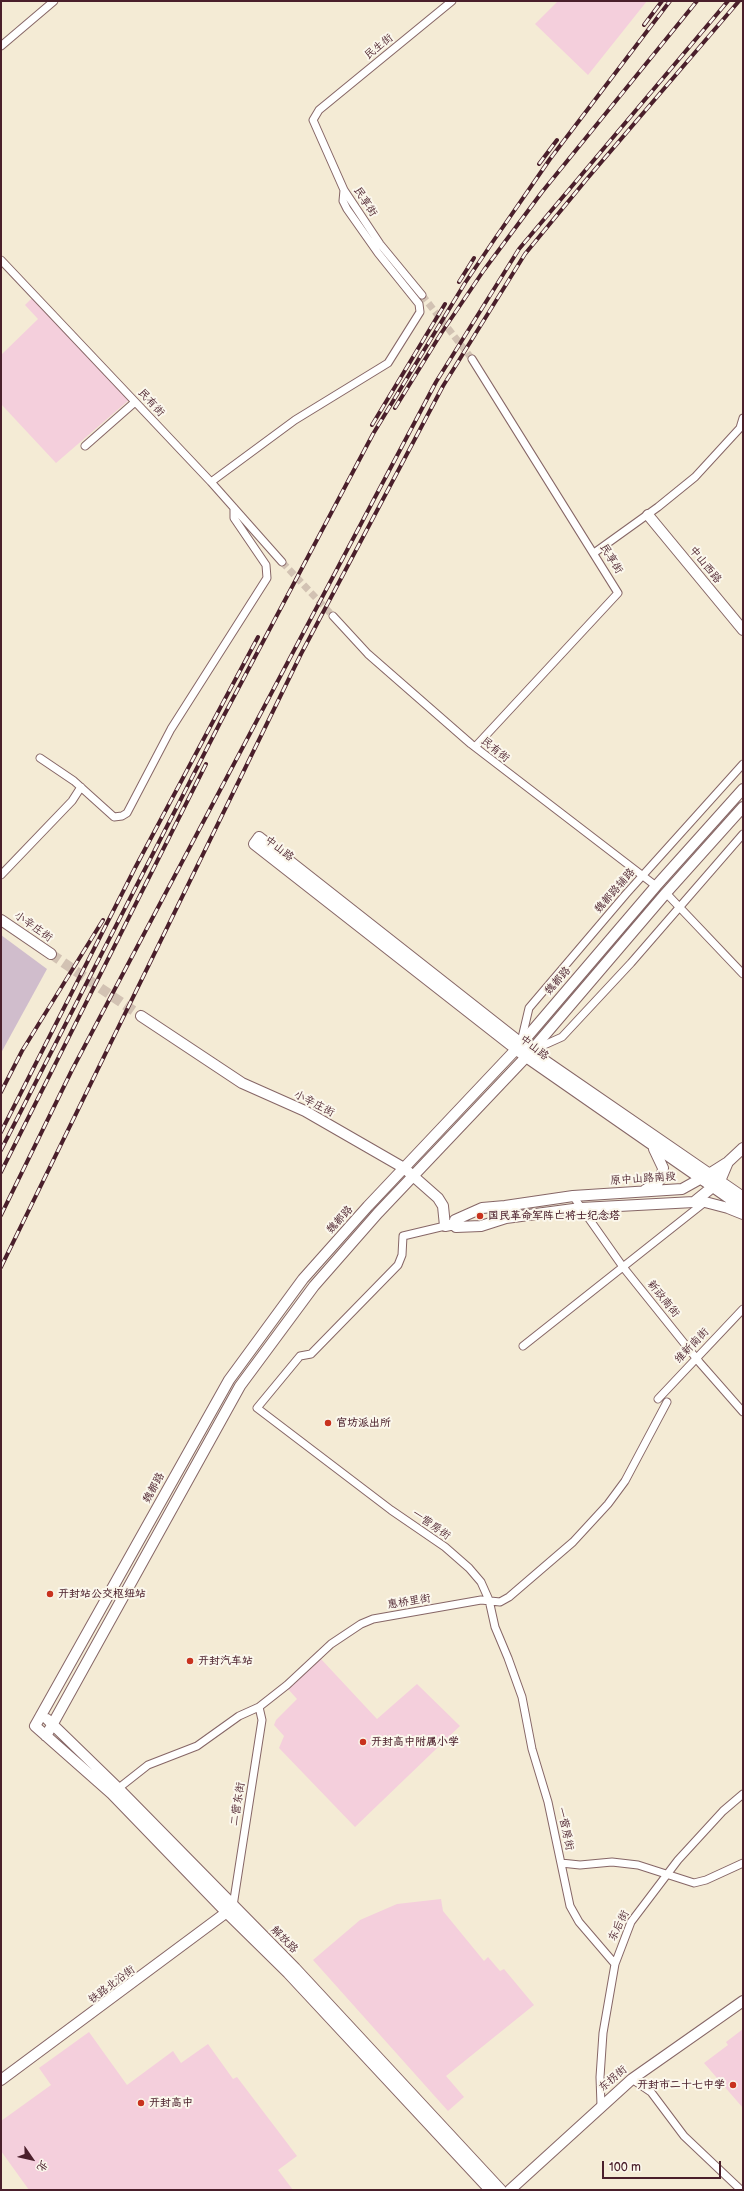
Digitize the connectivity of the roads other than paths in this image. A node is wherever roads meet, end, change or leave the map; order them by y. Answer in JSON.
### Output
{"nodes":[{"id":1,"x":54,"y":1,"type":"edge"},
{"id":2,"x":452,"y":1,"type":"edge"},
{"id":3,"x":1,"y":46,"type":"edge"},
{"id":4,"x":320,"y":110,"type":"joint"},
{"id":5,"x":344,"y":190,"type":"junction"},
{"id":6,"x":1,"y":260,"type":"edge"},
{"id":7,"x":422,"y":295,"type":"tunnel mouth"},
{"id":8,"x":472,"y":359,"type":"tunnel mouth"},
{"id":9,"x":135,"y":402,"type":"junction"},
{"id":10,"x":743,"y":418,"type":"edge"},
{"id":11,"x":84,"y":446,"type":"dead end"},
{"id":12,"x":211,"y":482,"type":"junction"},
{"id":13,"x":234,"y":508,"type":"junction"},
{"id":14,"x":648,"y":515,"type":"junction"},
{"id":15,"x":594,"y":552,"type":"junction"},
{"id":16,"x":282,"y":562,"type":"tunnel mouth"},
{"id":17,"x":333,"y":616,"type":"tunnel mouth"},
{"id":18,"x":743,"y":630,"type":"edge"},
{"id":19,"x":475,"y":748,"type":"junction"},
{"id":20,"x":40,"y":758,"type":"dead end"},
{"id":21,"x":743,"y":764,"type":"edge"},
{"id":22,"x":81,"y":787,"type":"junction"},
{"id":23,"x":743,"y":789,"type":"edge"},
{"id":24,"x":743,"y":807,"type":"edge"},
{"id":25,"x":743,"y":834,"type":"edge"},
{"id":26,"x":1,"y":875,"type":"edge"},
{"id":27,"x":643,"y":876,"type":"junction"},
{"id":28,"x":656,"y":886,"type":"junction"},
{"id":29,"x":666,"y":893,"type":"junction"},
{"id":30,"x":679,"y":907,"type":"junction"},
{"id":31,"x":1,"y":920,"type":"edge"},
{"id":32,"x":51,"y":954,"type":"tunnel mouth"},
{"id":33,"x":743,"y":974,"type":"edge"},
{"id":34,"x":141,"y":1016,"type":"tunnel mouth"},
{"id":35,"x":518,"y":1046,"type":"junction"},
{"id":36,"x":529,"y":1054,"type":"junction"},
{"id":37,"x":652,"y":1146,"type":"junction"},
{"id":38,"x":743,"y":1148,"type":"edge"},
{"id":39,"x":728,"y":1162,"type":"junction"},
{"id":40,"x":404,"y":1168,"type":"junction"},
{"id":41,"x":709,"y":1174,"type":"junction"},
{"id":42,"x":414,"y":1176,"type":"junction"},
{"id":43,"x":699,"y":1179,"type":"junction"},
{"id":44,"x":716,"y":1185,"type":"junction"},
{"id":45,"x":644,"y":1190,"type":"junction"},
{"id":46,"x":573,"y":1196,"type":"junction"},
{"id":47,"x":743,"y":1197,"type":"edge"},
{"id":48,"x":694,"y":1202,"type":"junction"},
{"id":49,"x":705,"y":1202,"type":"junction"},
{"id":50,"x":581,"y":1208,"type":"junction"},
{"id":51,"x":743,"y":1208,"type":"edge"},
{"id":52,"x":743,"y":1214,"type":"edge"},
{"id":53,"x":450,"y":1225,"type":"junction"},
{"id":54,"x":623,"y":1267,"type":"junction"},
{"id":55,"x":743,"y":1309,"type":"edge"},
{"id":56,"x":523,"y":1346,"type":"dead end"},
{"id":57,"x":696,"y":1357,"type":"junction"},
{"id":58,"x":658,"y":1398,"type":"dead end"},
{"id":59,"x":667,"y":1402,"type":"dead end"},
{"id":60,"x":743,"y":1412,"type":"edge"},
{"id":61,"x":489,"y":1600,"type":"junction"},
{"id":62,"x":259,"y":1707,"type":"junction"},
{"id":63,"x":41,"y":1714,"type":"junction"},
{"id":64,"x":52,"y":1724,"type":"junction"},
{"id":65,"x":35,"y":1726,"type":"joint"},
{"id":66,"x":46,"y":1736,"type":"junction"},
{"id":67,"x":115,"y":1791,"type":"junction"},
{"id":68,"x":743,"y":1794,"type":"edge"},
{"id":69,"x":561,"y":1863,"type":"junction"},
{"id":70,"x":743,"y":1863,"type":"edge"},
{"id":71,"x":667,"y":1874,"type":"junction"},
{"id":72,"x":230,"y":1910,"type":"junction"},
{"id":73,"x":615,"y":1964,"type":"junction"},
{"id":74,"x":743,"y":2001,"type":"edge"},
{"id":75,"x":632,"y":2079,"type":"junction"},
{"id":76,"x":1,"y":2080,"type":"edge"},
{"id":77,"x":601,"y":2105,"type":"junction"},
{"id":78,"x":490,"y":2190,"type":"edge"},
{"id":79,"x":501,"y":2190,"type":"edge"},
{"id":80,"x":510,"y":2190,"type":"edge"},
{"id":81,"x":741,"y":2190,"type":"edge"}],
"edges":[{"from":1,"to":3,"type":"street"},
{"from":2,"to":4,"type":"street","name":"民生街"},
{"from":4,"to":5,"type":"street","name":"民享街"},
{"from":5,"to":7,"type":"street","name":"民享街"},
{"from":5,"to":12,"type":"street"},
{"from":6,"to":9,"type":"street","name":"民有街"},
{"from":8,"to":15,"type":"street","name":"民享街"},
{"from":9,"to":11,"type":"street"},
{"from":9,"to":12,"type":"street","name":"民有街"},
{"from":10,"to":14,"type":"street"},
{"from":12,"to":13,"type":"street","name":"民有街"},
{"from":13,"to":16,"type":"street","name":"民有街"},
{"from":13,"to":22,"type":"street"},
{"from":14,"to":15,"type":"street"},
{"from":14,"to":18,"type":"main road","name":"中山西路"},
{"from":15,"to":19,"type":"street","name":"民享街"},
{"from":17,"to":19,"type":"street","name":"民有街"},
{"from":19,"to":27,"type":"street","name":"民有街"},
{"from":20,"to":22,"type":"street"},
{"from":21,"to":27,"type":"street","name":"魏都路辅路"},
{"from":22,"to":26,"type":"street"},
{"from":23,"to":28,"type":"main road","name":"魏都路"},
{"from":24,"to":29,"type":"main road"},
{"from":25,"to":30,"type":"street"},
{"from":27,"to":28,"type":"street","name":"民有街"},
{"from":27,"to":35,"type":"street","name":"魏都路辅路"},
{"from":28,"to":35,"type":"main road","name":"魏都路"},
{"from":29,"to":30,"type":"street"},
{"from":29,"to":36,"type":"main road"},
{"from":30,"to":33,"type":"street"},
{"from":30,"to":36,"type":"street"},
{"from":31,"to":32,"type":"main road","name":"小辛庄街"},
{"from":34,"to":40,"type":"main road","name":"小辛庄街"},
{"from":35,"to":35,"type":"main road","name":"中山路"},
{"from":35,"to":36,"type":"main road","name":"中山路"},
{"from":35,"to":40,"type":"main road","name":"魏都路"},
{"from":36,"to":37,"type":"main road","name":"中山路"},
{"from":36,"to":41,"type":"main road","name":"中山路"},
{"from":36,"to":42,"type":"main road"},
{"from":37,"to":43,"type":"main road","name":"中山路"},
{"from":37,"to":45,"type":"main road"},
{"from":38,"to":39,"type":"main road"},
{"from":39,"to":41,"type":"main road","name":"原中山路南段"},
{"from":39,"to":44,"type":"main road"},
{"from":40,"to":42,"type":"main road","name":"小辛庄街"},
{"from":40,"to":63,"type":"main road","name":"魏都路"},
{"from":41,"to":43,"type":"main road","name":"原中山路南段"},
{"from":41,"to":44,"type":"main road","name":"中山路"},
{"from":42,"to":53,"type":"main road","name":"小辛庄街"},
{"from":42,"to":64,"type":"main road"},
{"from":43,"to":44,"type":"main road","name":"中山路"},
{"from":43,"to":45,"type":"main road","name":"原中山路南段"},
{"from":44,"to":47,"type":"main road","name":"中山路"},
{"from":44,"to":48,"type":"main road"},
{"from":44,"to":51,"type":"main road","name":"中山路"},
{"from":45,"to":46,"type":"main road","name":"原中山路南段"},
{"from":46,"to":50,"type":"street","name":"新政南街"},
{"from":46,"to":53,"type":"main road","name":"原中山路南段"},
{"from":48,"to":49,"type":"main road"},
{"from":48,"to":50,"type":"main road"},
{"from":49,"to":52,"type":"main road"},
{"from":49,"to":54,"type":"street"},
{"from":50,"to":53,"type":"main road"},
{"from":50,"to":54,"type":"street","name":"新政南街"},
{"from":53,"to":61,"type":"street","name":"一营房街"},
{"from":54,"to":56,"type":"street"},
{"from":54,"to":57,"type":"street","name":"新政南街"},
{"from":55,"to":57,"type":"street","name":"维新南街"},
{"from":57,"to":58,"type":"street","name":"维新南街"},
{"from":57,"to":60,"type":"street","name":"新政南街"},
{"from":59,"to":61,"type":"street","name":"惠桥里街"},
{"from":61,"to":62,"type":"street","name":"惠桥里街"},
{"from":61,"to":69,"type":"street","name":"一营房街"},
{"from":62,"to":67,"type":"street","name":"惠桥里街"},
{"from":62,"to":72,"type":"street","name":"二营东街"},
{"from":63,"to":64,"type":"main road","name":"解放路"},
{"from":63,"to":65,"type":"main road","name":"魏都路"},
{"from":64,"to":66,"type":"main road"},
{"from":64,"to":67,"type":"main road","name":"解放路"},
{"from":65,"to":66,"type":"main road","name":"解放路"},
{"from":66,"to":67,"type":"main road","name":"解放路"},
{"from":67,"to":72,"type":"main road","name":"解放路"},
{"from":68,"to":71,"type":"street","name":"东后街"},
{"from":69,"to":71,"type":"street"},
{"from":69,"to":73,"type":"street","name":"一营房街"},
{"from":70,"to":71,"type":"street"},
{"from":71,"to":73,"type":"street","name":"东后街"},
{"from":72,"to":76,"type":"main road","name":"铁路北沿街"},
{"from":72,"to":78,"type":"main road","name":"解放路"},
{"from":72,"to":79,"type":"main road","name":"解放路"},
{"from":73,"to":77,"type":"street","name":"东后街"},
{"from":74,"to":75,"type":"main road","name":"东拐街"},
{"from":75,"to":77,"type":"main road","name":"东拐街"},
{"from":75,"to":81,"type":"street"},
{"from":77,"to":80,"type":"main road","name":"东拐街"}]}
